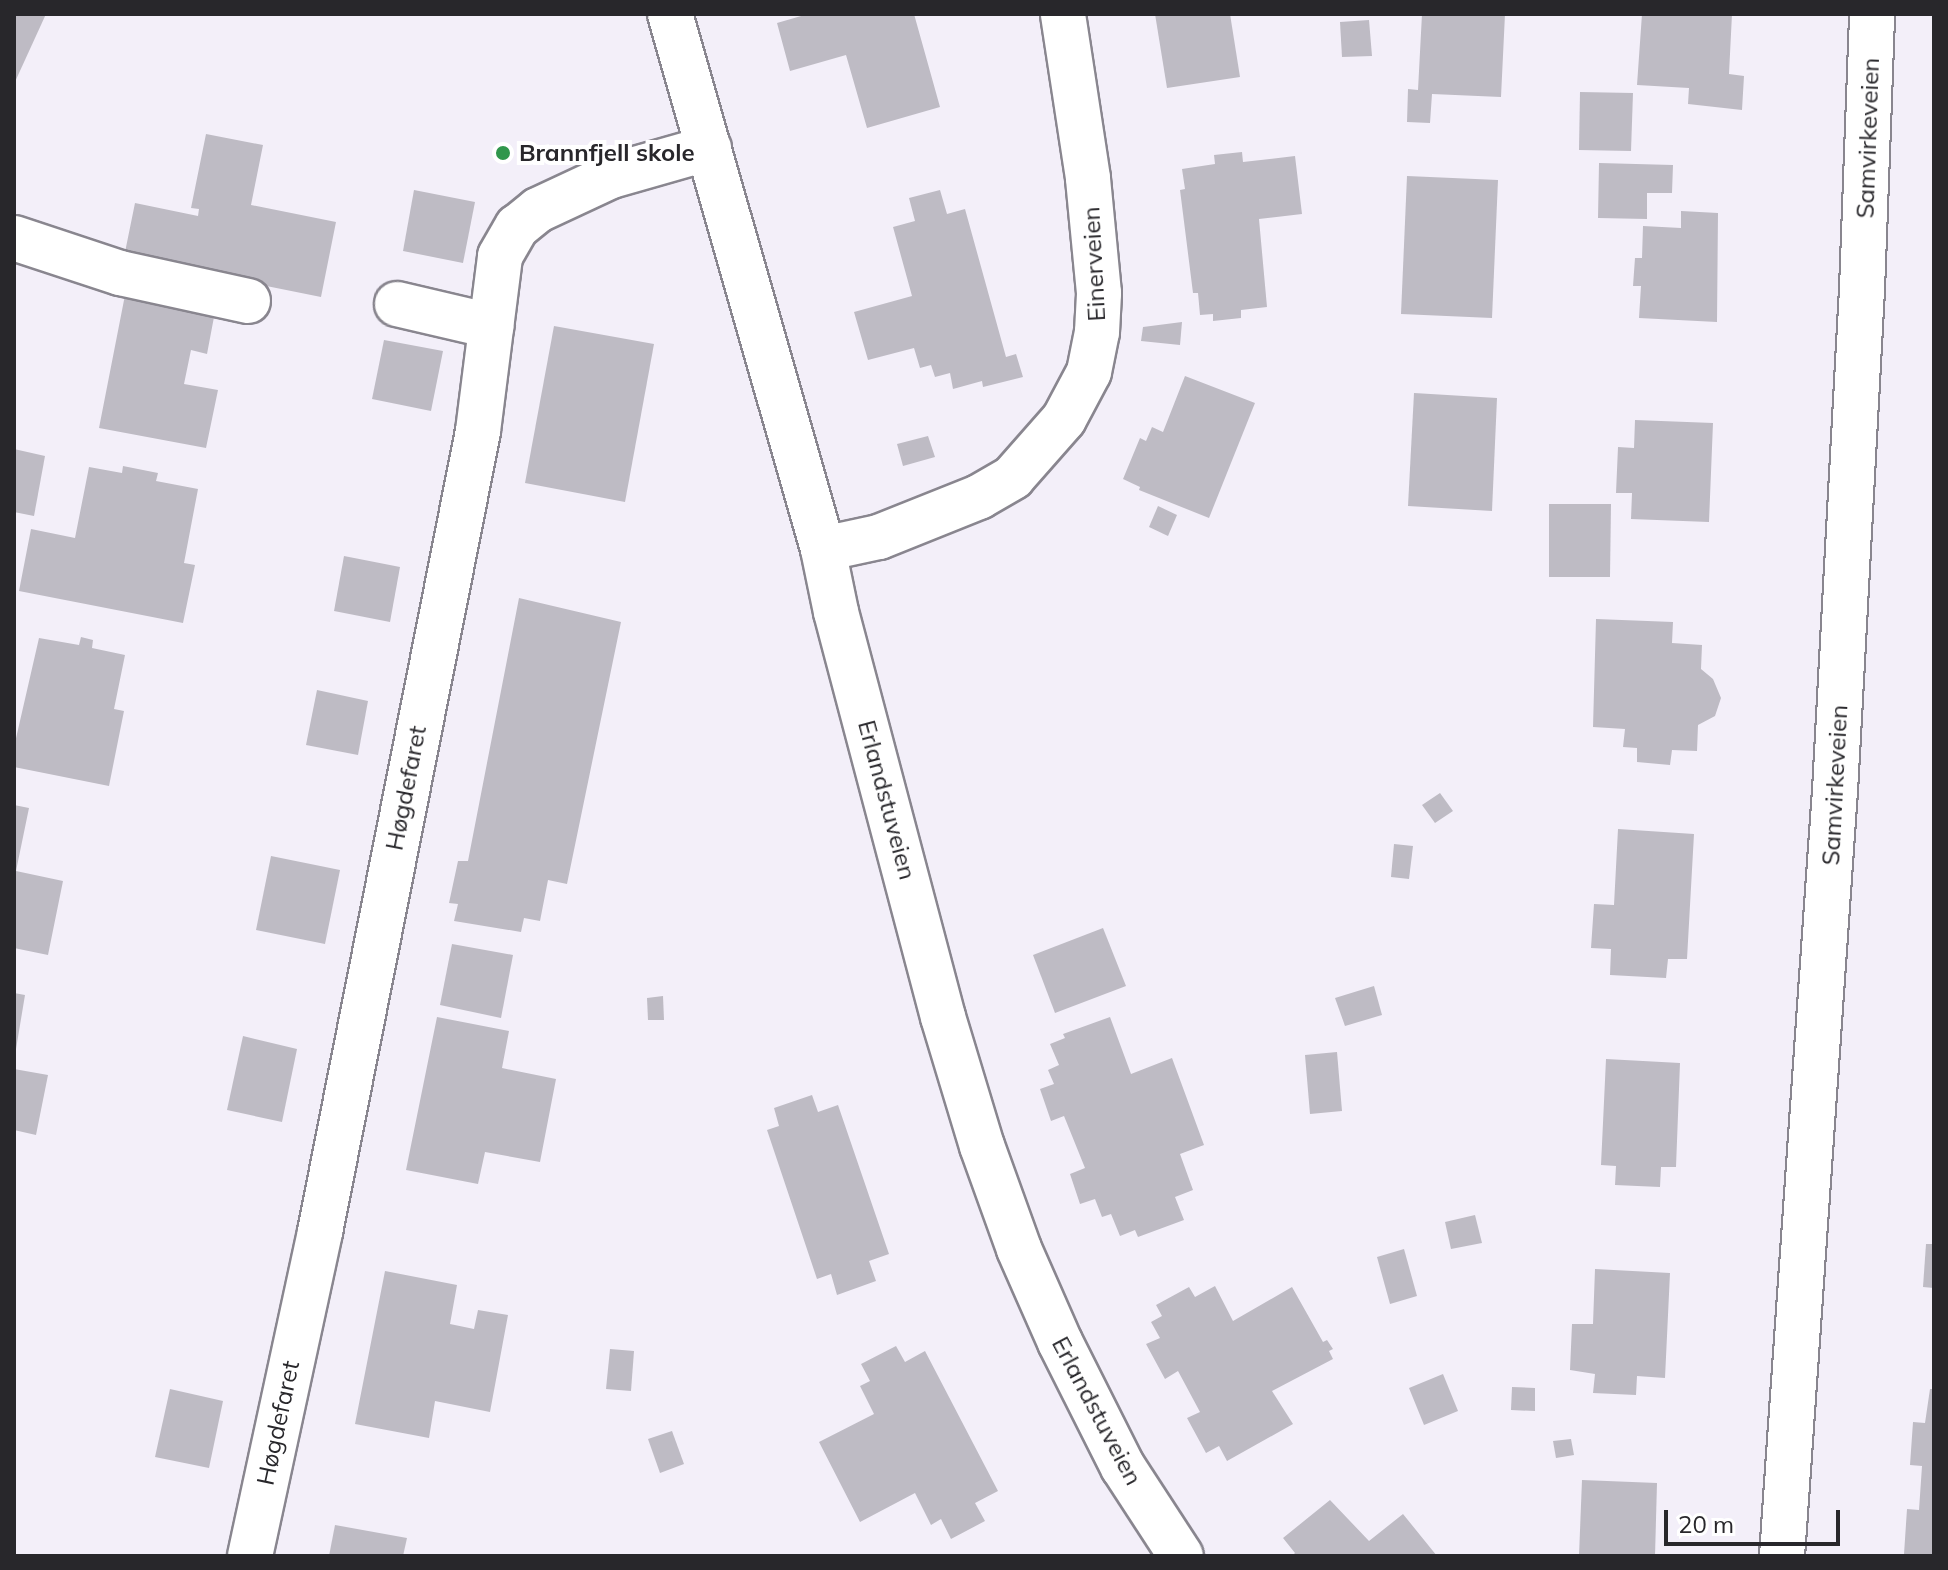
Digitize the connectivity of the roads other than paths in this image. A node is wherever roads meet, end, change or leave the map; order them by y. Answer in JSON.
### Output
{"nodes":[{"id":1,"x":670,"y":14,"type":"edge"},
{"id":2,"x":1063,"y":14,"type":"edge"},
{"id":3,"x":1872,"y":14,"type":"edge"},
{"id":4,"x":709,"y":148,"type":"junction"},
{"id":5,"x":14,"y":238,"type":"edge"},
{"id":6,"x":248,"y":301,"type":"dead end"},
{"id":7,"x":397,"y":304,"type":"dead end"},
{"id":8,"x":491,"y":326,"type":"junction"},
{"id":9,"x":823,"y":549,"type":"junction"},
{"id":10,"x":250,"y":1556,"type":"edge"},
{"id":11,"x":1181,"y":1556,"type":"edge"},
{"id":12,"x":1782,"y":1556,"type":"edge"}],
"edges":[{"from":1,"to":4,"type":"street","name":"Erlandstuveien"},
{"from":2,"to":9,"type":"street","name":"Einerveien"},
{"from":3,"to":12,"type":"street","name":"Samvirkeveien"},
{"from":4,"to":8,"type":"street","name":"Høgdefaret"},
{"from":4,"to":9,"type":"street","name":"Erlandstuveien"},
{"from":5,"to":6,"type":"street"},
{"from":7,"to":8,"type":"street"},
{"from":8,"to":10,"type":"street","name":"Høgdefaret"},
{"from":9,"to":11,"type":"street","name":"Erlandstuveien"}]}
